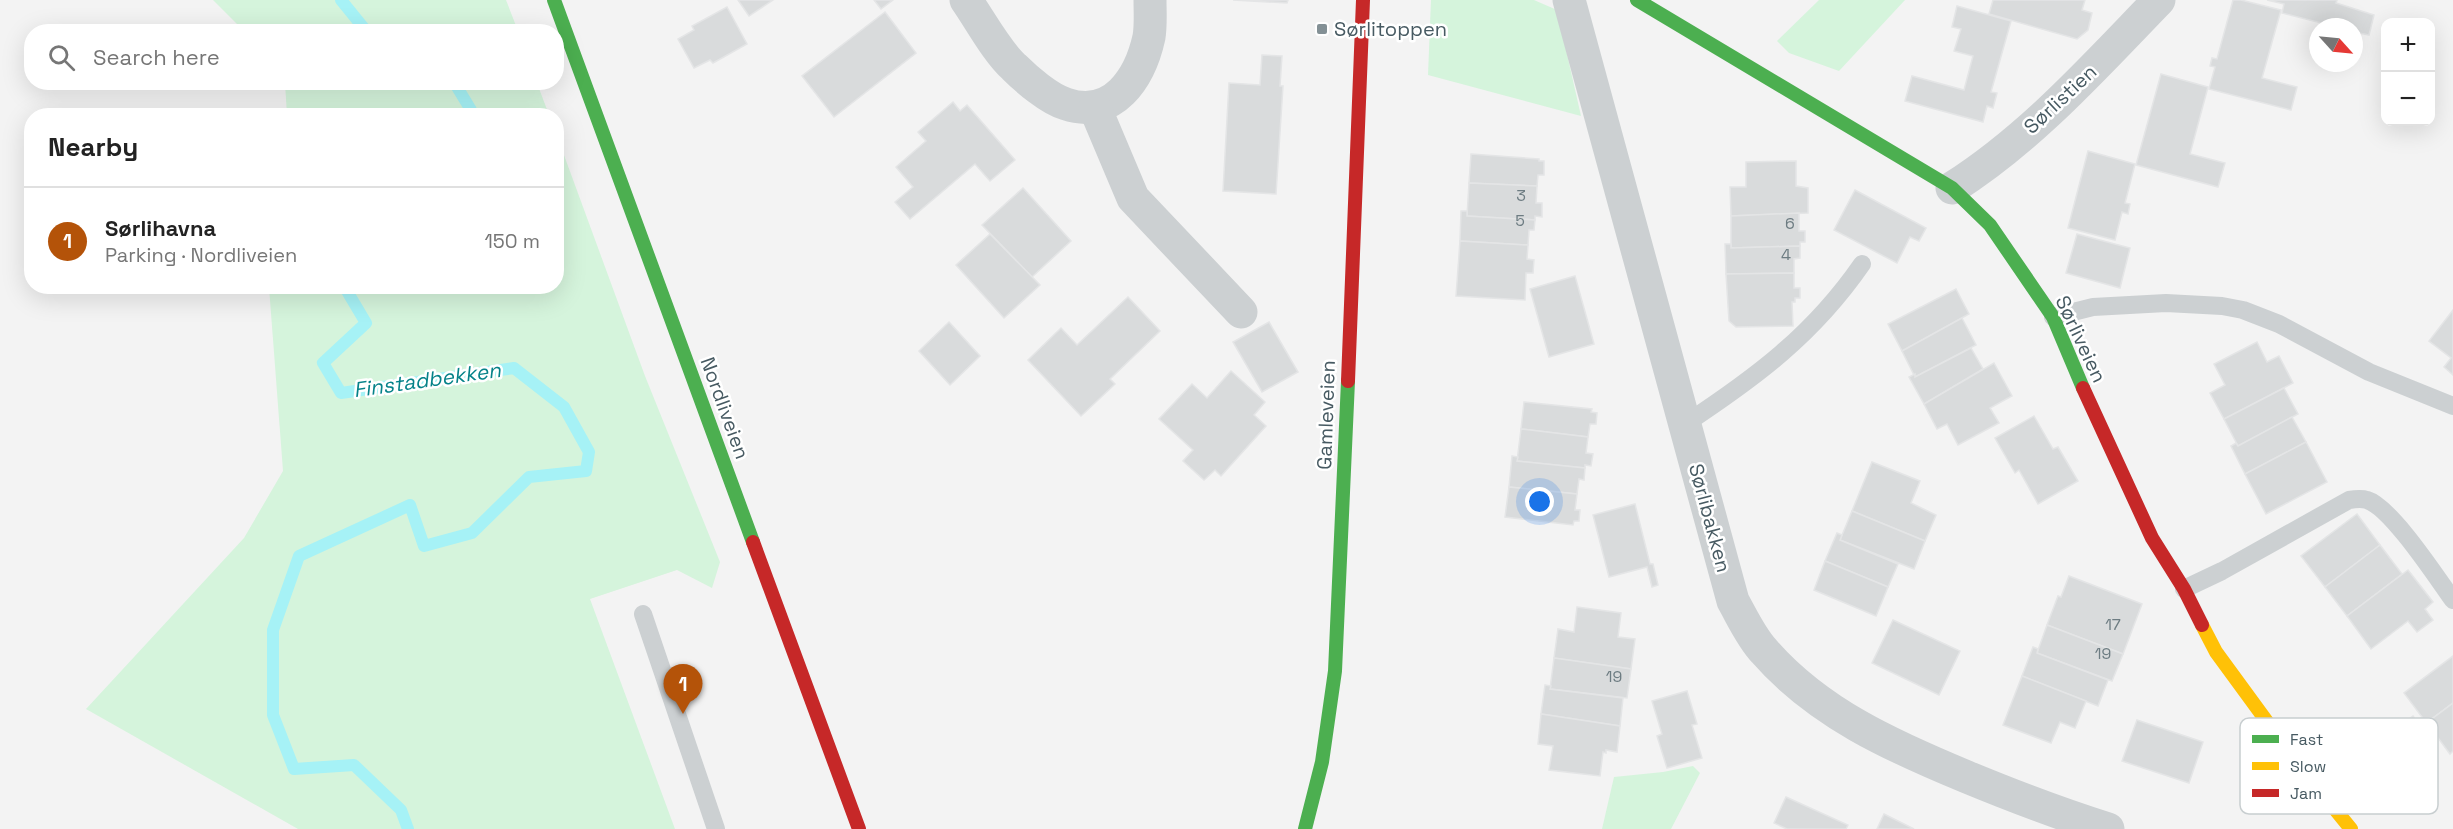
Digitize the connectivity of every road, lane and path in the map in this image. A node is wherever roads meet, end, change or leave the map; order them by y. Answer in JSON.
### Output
{"nodes":[{"id":1,"x":554,"y":0,"type":"edge"},
{"id":2,"x":966,"y":0,"type":"edge"},
{"id":3,"x":1150,"y":0,"type":"edge"},
{"id":4,"x":1362,"y":0,"type":"edge"},
{"id":5,"x":1569,"y":0,"type":"edge"},
{"id":6,"x":1637,"y":0,"type":"edge"},
{"id":7,"x":2159,"y":0,"type":"edge"},
{"id":8,"x":563,"y":24,"type":"edge"},
{"id":9,"x":564,"y":27,"type":"edge"},
{"id":10,"x":1095,"y":108,"type":"junction"},
{"id":11,"x":1952,"y":188,"type":"junction"},
{"id":12,"x":1862,"y":264,"type":"dead end"},
{"id":13,"x":1241,"y":312,"type":"dead end"},
{"id":14,"x":2054,"y":317,"type":"junction"},
{"id":15,"x":2453,"y":406,"type":"edge"},
{"id":16,"x":1685,"y":424,"type":"junction"},
{"id":17,"x":2184,"y":589,"type":"junction"},
{"id":18,"x":2453,"y":600,"type":"edge"},
{"id":19,"x":643,"y":614,"type":"dead end"},
{"id":20,"x":2264,"y":718,"type":"edge"},
{"id":21,"x":716,"y":829,"type":"edge"},
{"id":22,"x":859,"y":829,"type":"edge"},
{"id":23,"x":1305,"y":829,"type":"edge"},
{"id":24,"x":2108,"y":829,"type":"edge"}],
"edges":[{"from":1,"to":8,"type":"street","name":"Nordliveien"},
{"from":2,"to":10,"type":"street"},
{"from":3,"to":10,"type":"street"},
{"from":4,"to":23,"type":"street","name":"Gamleveien"},
{"from":5,"to":16,"type":"street","name":"Sørlibakken"},
{"from":6,"to":11,"type":"street","name":"Sørliveien"},
{"from":7,"to":11,"type":"street","name":"Sørlistien"},
{"from":9,"to":22,"type":"street","name":"Nordliveien"},
{"from":10,"to":13,"type":"street"},
{"from":11,"to":14,"type":"street","name":"Sørliveien"},
{"from":12,"to":16,"type":"lane"},
{"from":14,"to":15,"type":"lane"},
{"from":14,"to":17,"type":"street","name":"Sørliveien"},
{"from":16,"to":24,"type":"street","name":"Sørlibakken"},
{"from":17,"to":18,"type":"lane"},
{"from":17,"to":20,"type":"street","name":"Sørliveien"},
{"from":19,"to":21,"type":"lane"}]}
